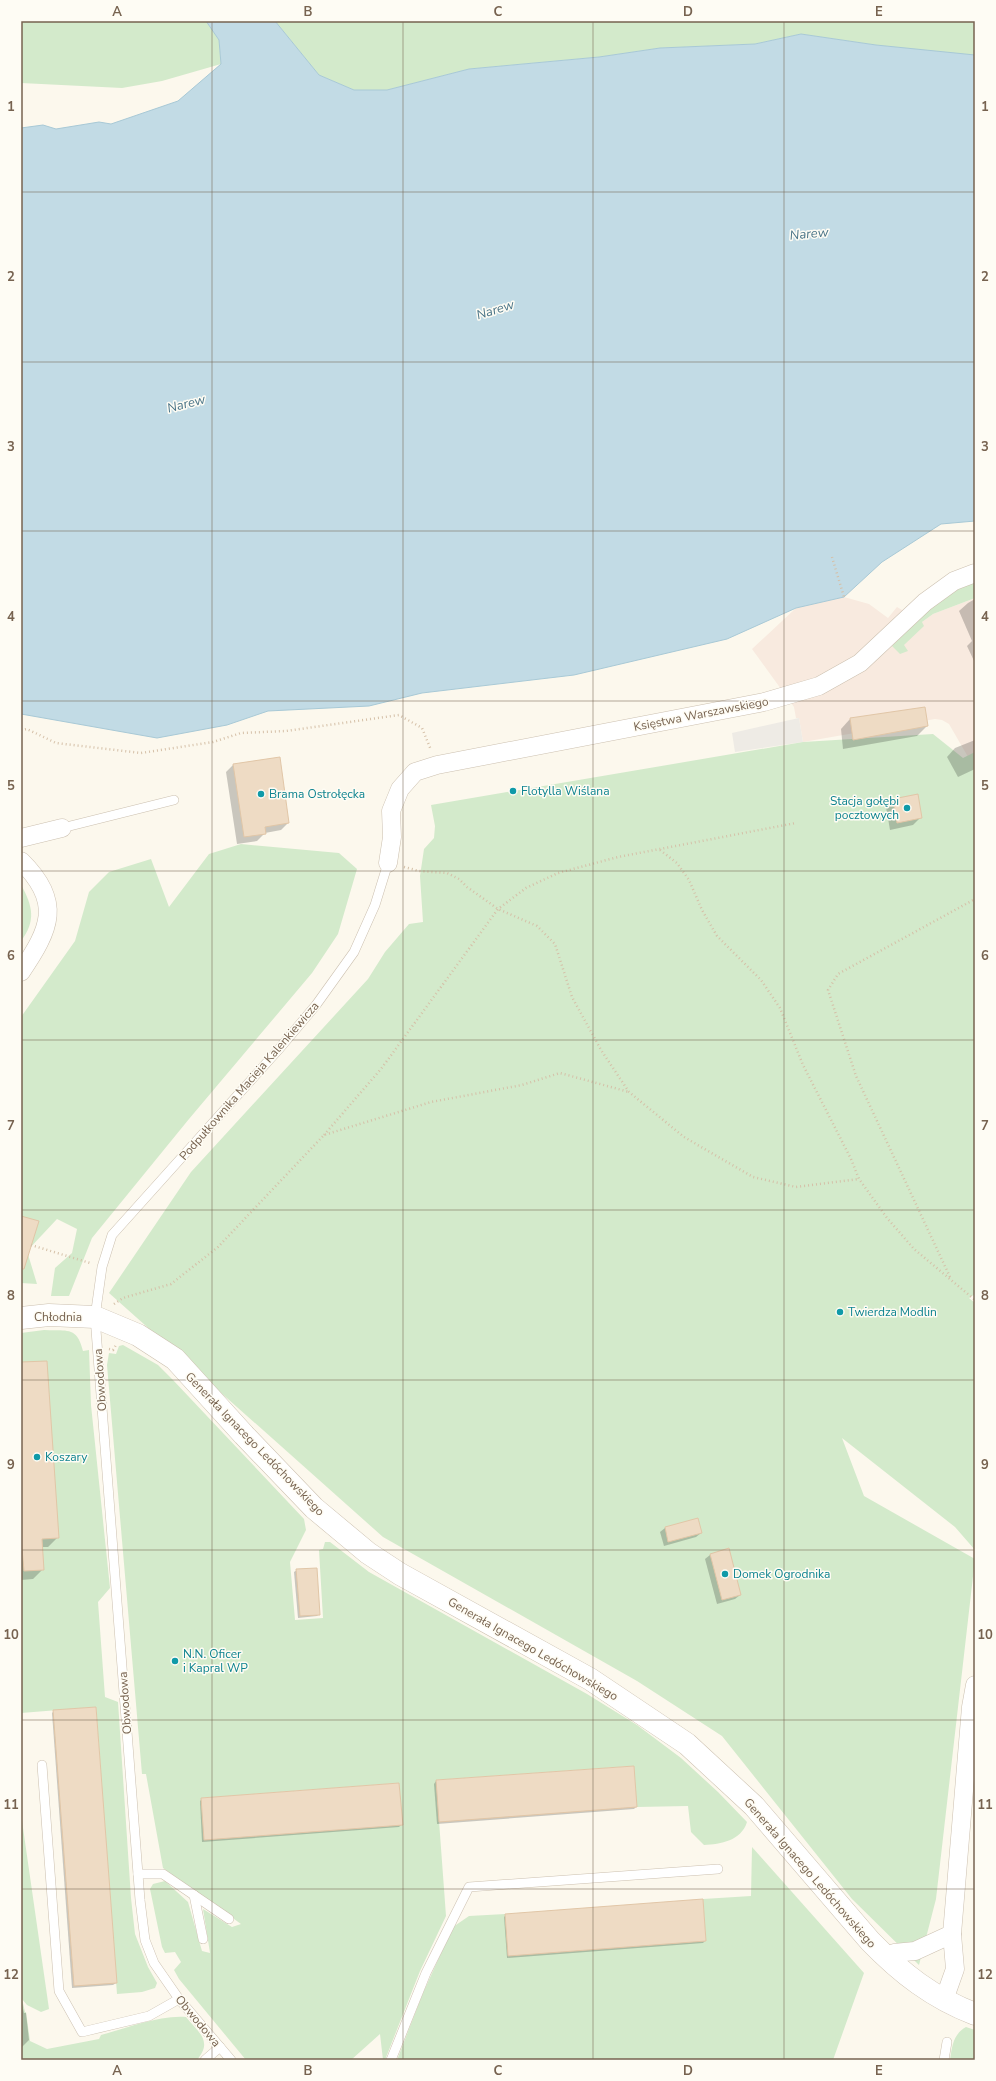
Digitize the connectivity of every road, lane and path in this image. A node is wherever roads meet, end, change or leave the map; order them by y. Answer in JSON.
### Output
{"nodes":[{"id":1,"x":832,"y":557,"type":"dead end"},
{"id":2,"x":975,"y":573,"type":"edge"},
{"id":3,"x":844,"y":597,"type":"dead end"},
{"id":4,"x":21,"y":730,"type":"edge"},
{"id":5,"x":437,"y":765,"type":"junction"},
{"id":6,"x":400,"y":789,"type":"joint"},
{"id":7,"x":174,"y":800,"type":"dead end"},
{"id":8,"x":796,"y":823,"type":"dead end"},
{"id":9,"x":62,"y":828,"type":"joint"},
{"id":10,"x":21,"y":838,"type":"edge"},
{"id":11,"x":660,"y":850,"type":"junction"},
{"id":12,"x":21,"y":861,"type":"edge"},
{"id":13,"x":388,"y":863,"type":"joint"},
{"id":14,"x":419,"y":871,"type":"dead end"},
{"id":15,"x":975,"y":899,"type":"edge"},
{"id":16,"x":498,"y":909,"type":"junction"},
{"id":17,"x":21,"y":972,"type":"edge"},
{"id":18,"x":630,"y":1092,"type":"junction"},
{"id":19,"x":324,"y":1135,"type":"junction"},
{"id":20,"x":859,"y":1179,"type":"junction"},
{"id":21,"x":32,"y":1245,"type":"dead end"},
{"id":22,"x":102,"y":1267,"type":"junction"},
{"id":23,"x":951,"y":1280,"type":"junction"},
{"id":24,"x":975,"y":1300,"type":"edge"},
{"id":25,"x":103,"y":1312,"type":"junction"},
{"id":26,"x":21,"y":1318,"type":"edge"},
{"id":27,"x":119,"y":1343,"type":"dead end"},
{"id":28,"x":113,"y":1350,"type":"dead end"},
{"id":29,"x":975,"y":1685,"type":"edge"},
{"id":30,"x":42,"y":1765,"type":"dead end"},
{"id":31,"x":718,"y":1869,"type":"dead end"},
{"id":32,"x":138,"y":1874,"type":"junction"},
{"id":33,"x":194,"y":1895,"type":"junction"},
{"id":34,"x":229,"y":1920,"type":"dead end"},
{"id":35,"x":952,"y":1934,"type":"junction"},
{"id":36,"x":203,"y":1939,"type":"dead end"},
{"id":37,"x":888,"y":1960,"type":"junction"},
{"id":38,"x":179,"y":1999,"type":"junction"},
{"id":39,"x":944,"y":2000,"type":"junction"},
{"id":40,"x":975,"y":2014,"type":"edge"},
{"id":41,"x":947,"y":2042,"type":"dead end"},
{"id":42,"x":220,"y":2047,"type":"junction"},
{"id":43,"x":204,"y":2060,"type":"edge"},
{"id":44,"x":231,"y":2060,"type":"edge"},
{"id":45,"x":391,"y":2060,"type":"edge"},
{"id":46,"x":944,"y":2060,"type":"edge"}],
"edges":[{"from":1,"to":3,"type":"path"},
{"from":2,"to":5,"type":"street","name":"Księstwa Warszawskiego"},
{"from":4,"to":5,"type":"path"},
{"from":5,"to":6,"type":"street","name":"Księstwa Warszawskiego"},
{"from":6,"to":13,"type":"street","name":"Podpułkownika Macieja Kalenkiewicza"},
{"from":7,"to":9,"type":"lane"},
{"from":8,"to":11,"type":"path"},
{"from":9,"to":10,"type":"street"},
{"from":11,"to":16,"type":"path"},
{"from":11,"to":20,"type":"path"},
{"from":12,"to":17,"type":"street"},
{"from":13,"to":22,"type":"lane","name":"Podpułkownika Macieja Kalenkiewicza"},
{"from":14,"to":16,"type":"path"},
{"from":15,"to":23,"type":"path"},
{"from":16,"to":18,"type":"path"},
{"from":16,"to":19,"type":"path"},
{"from":18,"to":19,"type":"path"},
{"from":18,"to":20,"type":"path"},
{"from":19,"to":25,"type":"path"},
{"from":20,"to":23,"type":"path"},
{"from":21,"to":22,"type":"path"},
{"from":22,"to":25,"type":"lane","name":"Podpułkownika Macieja Kalenkiewicza"},
{"from":23,"to":24,"type":"path"},
{"from":25,"to":26,"type":"street","name":"Chłodnia"},
{"from":25,"to":32,"type":"lane","name":"Obwodowa"},
{"from":25,"to":37,"type":"street","name":"Generała Ignacego Ledóchowskiego"},
{"from":27,"to":28,"type":"path"},
{"from":29,"to":35,"type":"street"},
{"from":30,"to":38,"type":"lane"},
{"from":31,"to":45,"type":"lane"},
{"from":32,"to":33,"type":"lane"},
{"from":32,"to":38,"type":"lane","name":"Obwodowa"},
{"from":33,"to":34,"type":"lane"},
{"from":33,"to":36,"type":"lane"},
{"from":35,"to":37,"type":"street"},
{"from":35,"to":39,"type":"street"},
{"from":37,"to":39,"type":"street","name":"Generała Ignacego Ledóchowskiego"},
{"from":38,"to":42,"type":"lane","name":"Obwodowa"},
{"from":39,"to":40,"type":"street","name":"Generała Ignacego Ledóchowskiego"},
{"from":41,"to":46,"type":"lane"},
{"from":42,"to":43,"type":"lane"},
{"from":42,"to":44,"type":"lane","name":"Obwodowa"}]}
